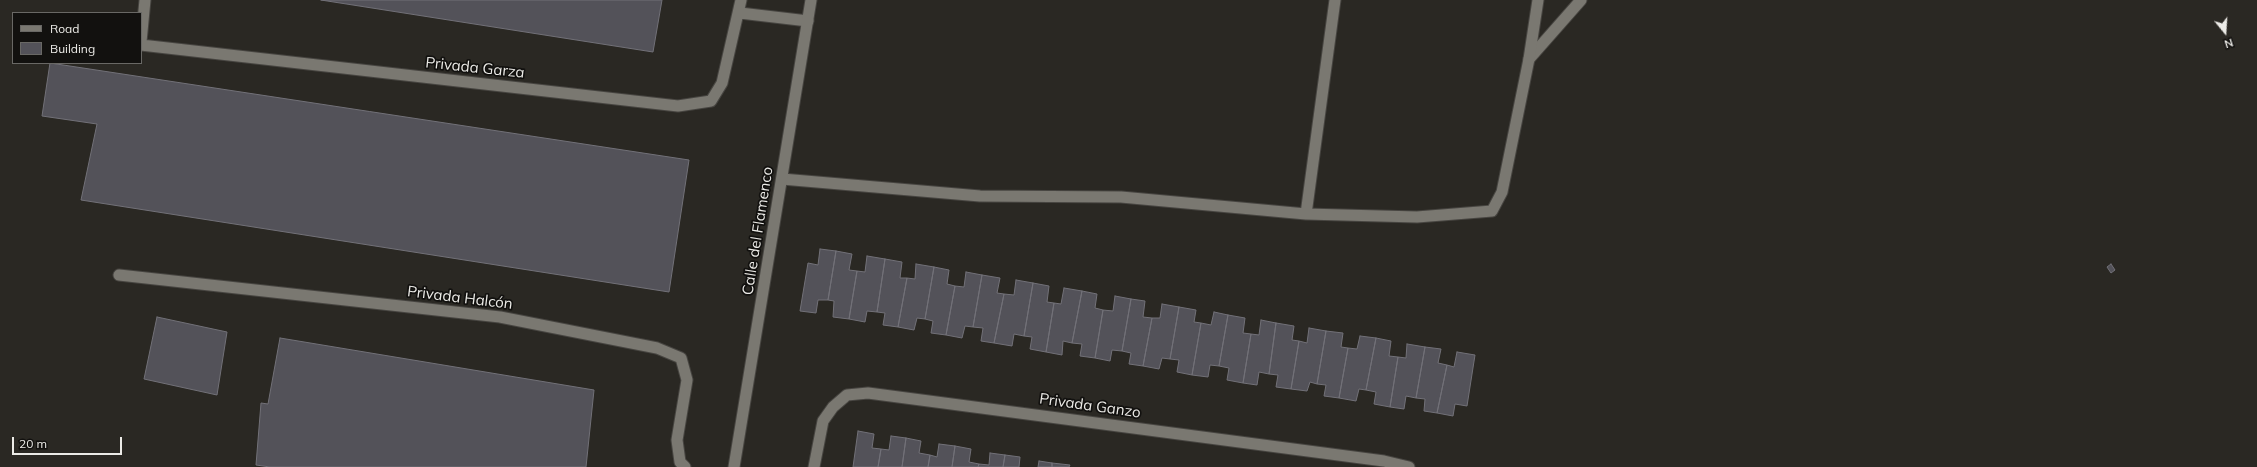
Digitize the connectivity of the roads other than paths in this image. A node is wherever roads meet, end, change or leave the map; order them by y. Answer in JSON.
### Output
{"nodes":[{"id":1,"x":145,"y":0,"type":"edge"},
{"id":2,"x":741,"y":0,"type":"edge"},
{"id":3,"x":812,"y":0,"type":"edge"},
{"id":4,"x":1335,"y":0,"type":"edge"},
{"id":5,"x":1538,"y":0,"type":"edge"},
{"id":6,"x":1582,"y":0,"type":"edge"},
{"id":7,"x":740,"y":13,"type":"junction"},
{"id":8,"x":808,"y":20,"type":"junction"},
{"id":9,"x":142,"y":32,"type":"edge"},
{"id":10,"x":142,"y":45,"type":"edge"},
{"id":11,"x":1529,"y":59,"type":"junction"},
{"id":12,"x":782,"y":179,"type":"junction"},
{"id":13,"x":1306,"y":214,"type":"junction"},
{"id":14,"x":119,"y":275,"type":"dead end"},
{"id":15,"x":685,"y":467,"type":"edge"},
{"id":16,"x":734,"y":467,"type":"edge"},
{"id":17,"x":814,"y":467,"type":"edge"},
{"id":18,"x":1410,"y":467,"type":"edge"}],
"edges":[{"from":1,"to":9,"type":"street"},
{"from":2,"to":7,"type":"street","name":"Privada Garza"},
{"from":3,"to":8,"type":"street","name":"Calle del Flamenco"},
{"from":4,"to":13,"type":"street"},
{"from":5,"to":11,"type":"street"},
{"from":6,"to":11,"type":"street"},
{"from":7,"to":8,"type":"street"},
{"from":7,"to":10,"type":"street","name":"Privada Garza"},
{"from":8,"to":12,"type":"street","name":"Calle del Flamenco"},
{"from":11,"to":13,"type":"street"},
{"from":12,"to":13,"type":"street"},
{"from":12,"to":16,"type":"street","name":"Calle del Flamenco"},
{"from":14,"to":15,"type":"street","name":"Privada Halcón"},
{"from":17,"to":18,"type":"street","name":"Privada Ganzo"}]}
